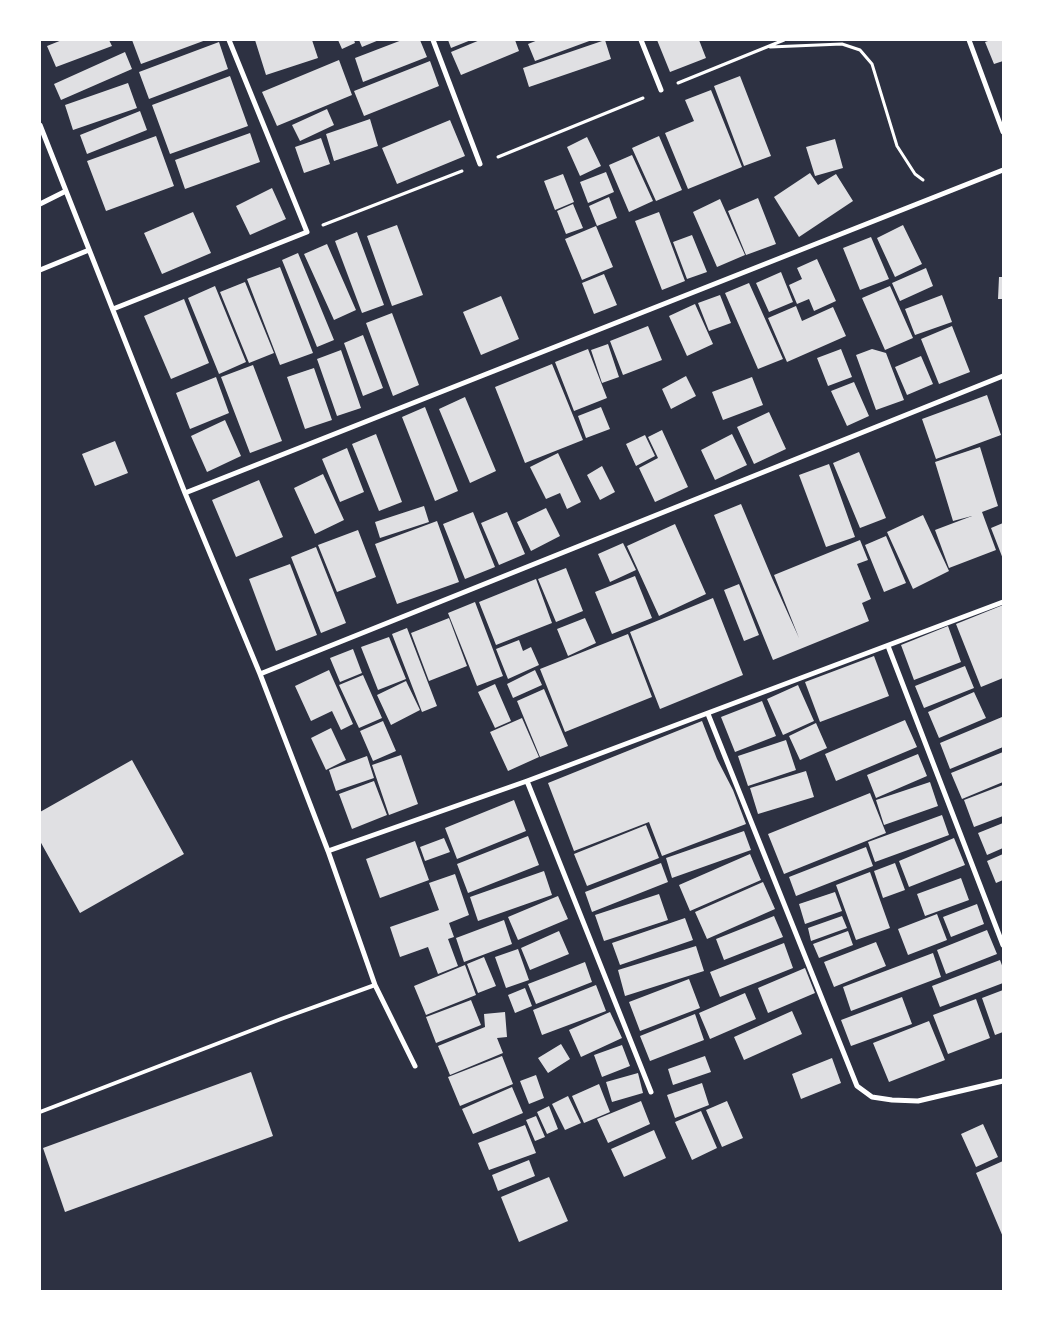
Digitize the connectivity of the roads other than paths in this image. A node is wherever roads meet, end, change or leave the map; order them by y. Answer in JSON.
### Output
{"nodes":[{"id":1,"x":229,"y":40,"type":"edge"},
{"id":2,"x":433,"y":40,"type":"edge"},
{"id":3,"x":641,"y":40,"type":"edge"},
{"id":4,"x":969,"y":40,"type":"edge"},
{"id":5,"x":661,"y":90,"type":"road end"},
{"id":6,"x":40,"y":125,"type":"edge"},
{"id":7,"x":1003,"y":132,"type":"edge"},
{"id":8,"x":480,"y":164,"type":"road end"},
{"id":9,"x":1003,"y":170,"type":"edge"},
{"id":10,"x":66,"y":191,"type":"junction"},
{"id":11,"x":40,"y":204,"type":"edge"},
{"id":12,"x":89,"y":250,"type":"junction"},
{"id":13,"x":40,"y":270,"type":"edge"},
{"id":14,"x":113,"y":309,"type":"junction"},
{"id":15,"x":1003,"y":376,"type":"edge"},
{"id":16,"x":185,"y":494,"type":"junction"},
{"id":17,"x":1003,"y":602,"type":"edge"},
{"id":18,"x":888,"y":646,"type":"junction"},
{"id":19,"x":260,"y":674,"type":"junction"},
{"id":20,"x":708,"y":714,"type":"junction"},
{"id":21,"x":527,"y":781,"type":"junction"},
{"id":22,"x":328,"y":851,"type":"junction"},
{"id":23,"x":1003,"y":945,"type":"edge"},
{"id":24,"x":375,"y":985,"type":"junction"},
{"id":25,"x":415,"y":1066,"type":"dead end"},
{"id":26,"x":1003,"y":1081,"type":"edge"},
{"id":27,"x":650,"y":1092,"type":"dead end"},
{"id":28,"x":40,"y":1112,"type":"edge"}],
"edges":[{"from":1,"to":14,"type":"street"},
{"from":2,"to":8,"type":"street"},
{"from":3,"to":5,"type":"street"},
{"from":4,"to":7,"type":"street"},
{"from":6,"to":10,"type":"street"},
{"from":9,"to":16,"type":"street"},
{"from":10,"to":11,"type":"street"},
{"from":10,"to":12,"type":"street"},
{"from":12,"to":13,"type":"street"},
{"from":12,"to":14,"type":"street"},
{"from":14,"to":16,"type":"street"},
{"from":15,"to":19,"type":"street"},
{"from":16,"to":19,"type":"street"},
{"from":17,"to":18,"type":"street"},
{"from":18,"to":20,"type":"street"},
{"from":18,"to":23,"type":"street"},
{"from":19,"to":22,"type":"street"},
{"from":20,"to":21,"type":"street"},
{"from":20,"to":26,"type":"street"},
{"from":21,"to":22,"type":"street"},
{"from":21,"to":27,"type":"street"},
{"from":22,"to":24,"type":"street"},
{"from":24,"to":25,"type":"street"},
{"from":24,"to":28,"type":"lane"}]}
